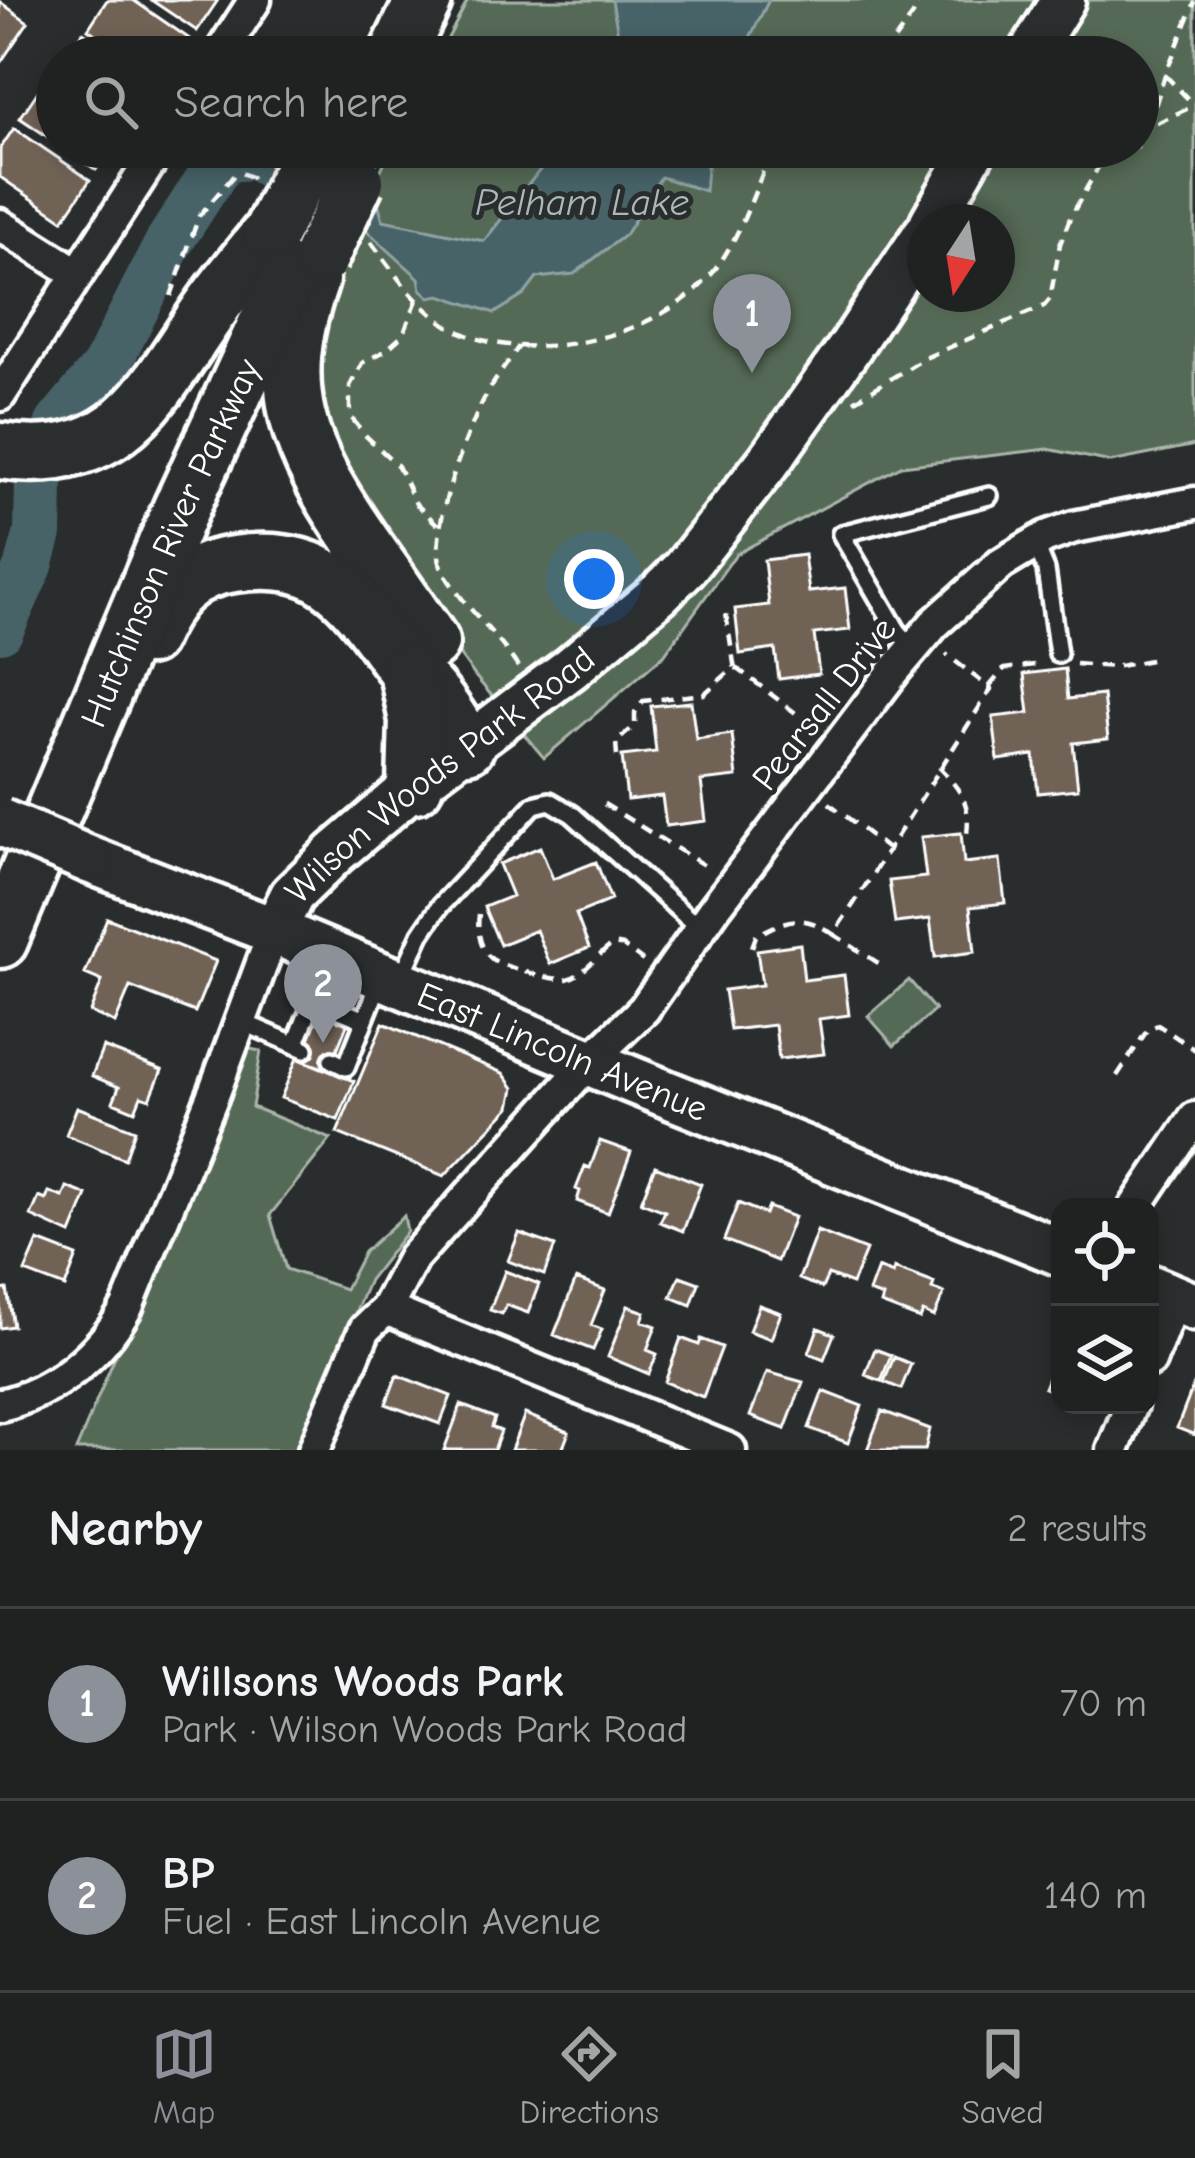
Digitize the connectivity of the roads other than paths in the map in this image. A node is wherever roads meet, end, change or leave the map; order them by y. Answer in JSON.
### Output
{"nodes":[{"id":1,"x":255,"y":0,"type":"edge"},
{"id":2,"x":385,"y":0,"type":"edge"},
{"id":3,"x":424,"y":0,"type":"edge"},
{"id":4,"x":1063,"y":0,"type":"edge"},
{"id":5,"x":232,"y":36,"type":"edge"},
{"id":6,"x":367,"y":36,"type":"edge"},
{"id":7,"x":406,"y":36,"type":"edge"},
{"id":8,"x":1041,"y":36,"type":"edge"},
{"id":9,"x":146,"y":168,"type":"edge"},
{"id":10,"x":334,"y":168,"type":"edge"},
{"id":11,"x":963,"y":168,"type":"edge"},
{"id":12,"x":942,"y":204,"type":"edge"},
{"id":13,"x":0,"y":225,"type":"edge"},
{"id":14,"x":297,"y":246,"type":"junction"},
{"id":15,"x":907,"y":261,"type":"edge"},
{"id":16,"x":78,"y":274,"type":"junction"},
{"id":17,"x":0,"y":395,"type":"edge"},
{"id":18,"x":39,"y":450,"type":"edge"},
{"id":19,"x":989,"y":496,"type":"dead end"},
{"id":20,"x":1195,"y":503,"type":"edge"},
{"id":21,"x":1035,"y":543,"type":"junction"},
{"id":22,"x":913,"y":650,"type":"junction"},
{"id":23,"x":1058,"y":654,"type":"dead end"},
{"id":24,"x":406,"y":671,"type":"junction"},
{"id":25,"x":498,"y":722,"type":"junction"},
{"id":26,"x":79,"y":749,"type":"junction"},
{"id":27,"x":415,"y":785,"type":"junction"},
{"id":28,"x":0,"y":823,"type":"edge"},
{"id":29,"x":0,"y":848,"type":"edge"},
{"id":30,"x":700,"y":929,"type":"junction"},
{"id":31,"x":274,"y":931,"type":"junction"},
{"id":32,"x":0,"y":940,"type":"edge"},
{"id":33,"x":332,"y":955,"type":"junction"},
{"id":34,"x":390,"y":980,"type":"junction"},
{"id":35,"x":314,"y":999,"type":"junction"},
{"id":36,"x":364,"y":1020,"type":"junction"},
{"id":37,"x":240,"y":1021,"type":"junction"},
{"id":38,"x":332,"y":1060,"type":"dead end"},
{"id":39,"x":590,"y":1061,"type":"junction"},
{"id":40,"x":1195,"y":1118,"type":"edge"},
{"id":41,"x":1141,"y":1198,"type":"edge"},
{"id":42,"x":1051,"y":1248,"type":"edge"},
{"id":43,"x":1173,"y":1298,"type":"edge"},
{"id":44,"x":386,"y":1310,"type":"junction"},
{"id":45,"x":1159,"y":1336,"type":"edge"},
{"id":46,"x":0,"y":1406,"type":"edge"},
{"id":47,"x":1127,"y":1414,"type":"edge"},
{"id":48,"x":314,"y":1450,"type":"edge"},
{"id":49,"x":730,"y":1450,"type":"edge"},
{"id":50,"x":1113,"y":1450,"type":"edge"}],
"edges":[{"from":1,"to":5,"type":"street"},
{"from":2,"to":6,"type":"highway"},
{"from":3,"to":7,"type":"highway"},
{"from":4,"to":8,"type":"street"},
{"from":9,"to":16,"type":"street"},
{"from":10,"to":14,"type":"highway","name":"Hutchinson River Parkway"},
{"from":11,"to":12,"type":"street"},
{"from":13,"to":16,"type":"street"},
{"from":14,"to":18,"type":"highway"},
{"from":14,"to":25,"type":"highway"},
{"from":14,"to":26,"type":"highway","name":"Hutchinson River Parkway"},
{"from":14,"to":29,"type":"highway","name":"Hutchinson River Parkway"},
{"from":15,"to":25,"type":"street","name":"Wilson Woods Park Road"},
{"from":16,"to":17,"type":"street"},
{"from":19,"to":22,"type":"lane"},
{"from":20,"to":21,"type":"street","name":"Pearsall Drive"},
{"from":21,"to":22,"type":"street","name":"Pearsall Drive"},
{"from":21,"to":23,"type":"lane"},
{"from":22,"to":30,"type":"street","name":"Pearsall Drive"},
{"from":24,"to":25,"type":"highway"},
{"from":24,"to":26,"type":"highway"},
{"from":24,"to":27,"type":"highway"},
{"from":25,"to":27,"type":"street","name":"Wilson Woods Park Road"},
{"from":26,"to":32,"type":"highway","name":"Hutchinson River Parkway"},
{"from":27,"to":31,"type":"street","name":"Wilson Woods Park Road"},
{"from":28,"to":31,"type":"main road","name":"East Lincoln Avenue","bridge":true},
{"from":30,"to":34,"type":"lane"},
{"from":30,"to":39,"type":"street","name":"Pearsall Drive"},
{"from":31,"to":33,"type":"main road","name":"East Lincoln Avenue"},
{"from":31,"to":37,"type":"street"},
{"from":33,"to":34,"type":"main road","name":"East Lincoln Avenue"},
{"from":33,"to":35,"type":"lane"},
{"from":34,"to":36,"type":"lane"},
{"from":34,"to":39,"type":"main road","name":"East Lincoln Avenue"},
{"from":35,"to":36,"type":"lane"},
{"from":35,"to":37,"type":"lane"},
{"from":36,"to":38,"type":"lane"},
{"from":37,"to":46,"type":"street"},
{"from":39,"to":42,"type":"main road","name":"East Lincoln Avenue"},
{"from":39,"to":44,"type":"street","name":"Pearsall Drive"},
{"from":40,"to":41,"type":"street"},
{"from":43,"to":45,"type":"street"},
{"from":44,"to":48,"type":"street","name":"Pearsall Drive"},
{"from":44,"to":49,"type":"street"},
{"from":47,"to":50,"type":"street"}]}
